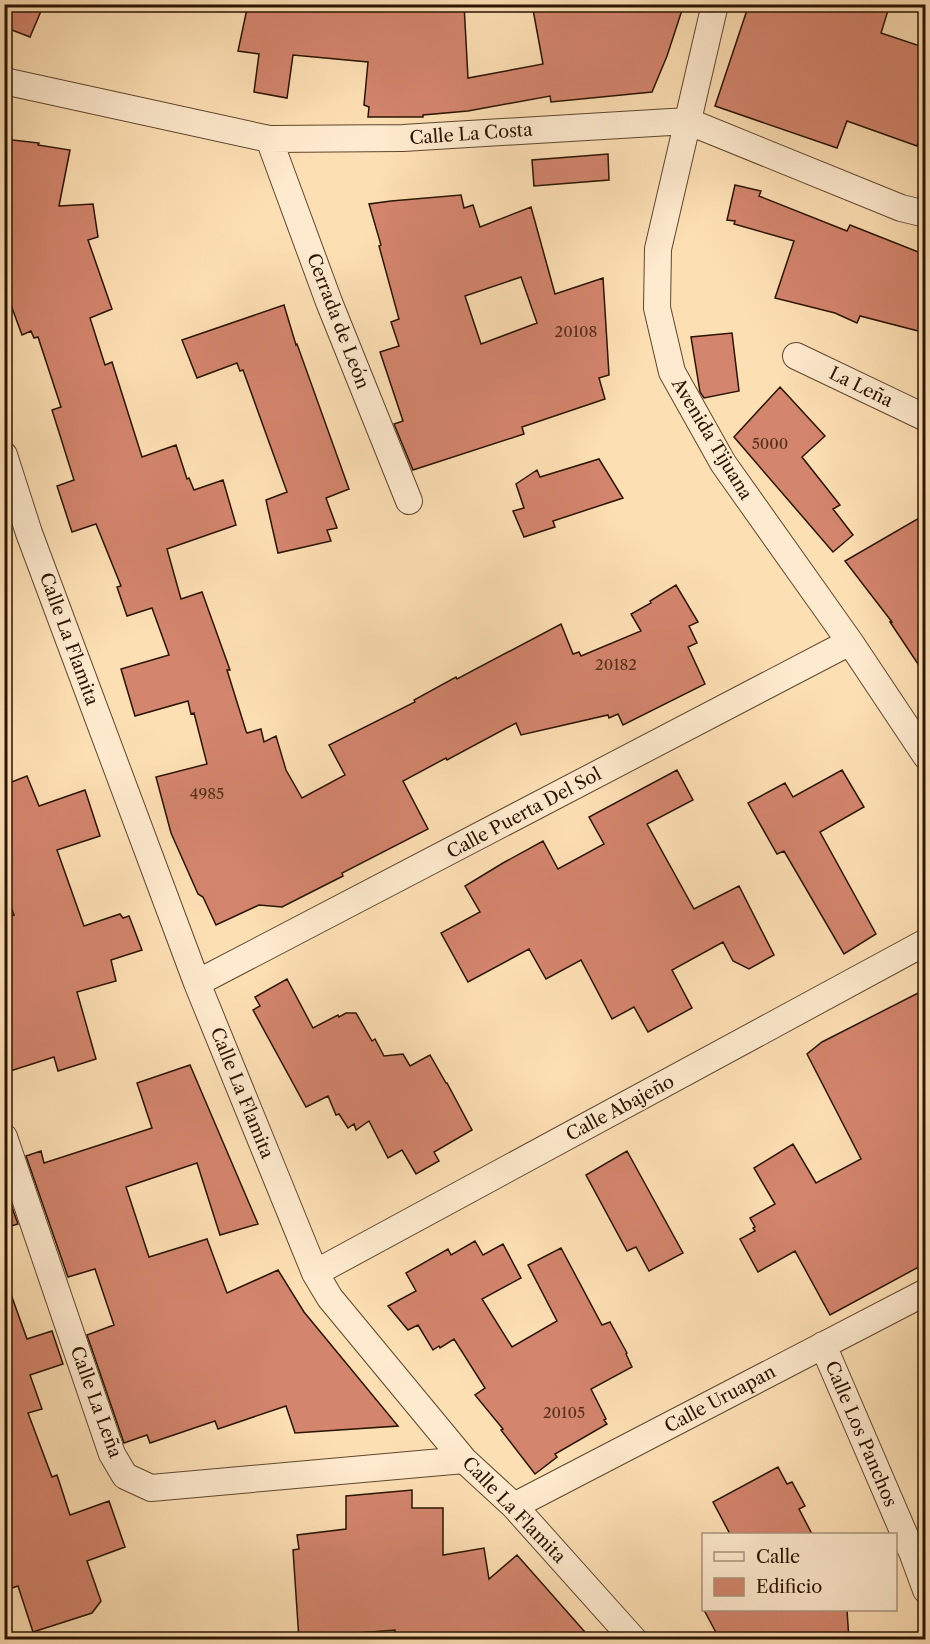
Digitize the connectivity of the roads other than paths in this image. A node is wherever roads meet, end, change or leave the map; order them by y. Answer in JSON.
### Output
{"nodes":[{"id":1,"x":715,"y":4,"type":"edge"},
{"id":2,"x":4,"y":81,"type":"edge"},
{"id":3,"x":687,"y":121,"type":"junction"},
{"id":4,"x":269,"y":139,"type":"junction"},
{"id":5,"x":926,"y":214,"type":"edge"},
{"id":6,"x":796,"y":356,"type":"dead end"},
{"id":7,"x":926,"y":418,"type":"edge"},
{"id":8,"x":4,"y":455,"type":"edge"},
{"id":9,"x":409,"y":501,"type":"dead end"},
{"id":10,"x":850,"y":642,"type":"junction"},
{"id":11,"x":926,"y":756,"type":"edge"},
{"id":12,"x":926,"y":942,"type":"edge"},
{"id":13,"x":197,"y":983,"type":"junction"},
{"id":14,"x":4,"y":1137,"type":"edge"},
{"id":15,"x":315,"y":1273,"type":"junction"},
{"id":16,"x":926,"y":1292,"type":"edge"},
{"id":17,"x":823,"y":1345,"type":"junction"},
{"id":18,"x":464,"y":1460,"type":"junction"},
{"id":19,"x":514,"y":1506,"type":"junction"},
{"id":20,"x":926,"y":1590,"type":"edge"},
{"id":21,"x":634,"y":1640,"type":"edge"}],
"edges":[{"from":1,"to":3,"type":"street","name":"Avenida Tijuana"},
{"from":2,"to":4,"type":"street","name":"Calle La Costa"},
{"from":3,"to":4,"type":"street","name":"Calle La Costa"},
{"from":3,"to":5,"type":"street","name":"Calle La Costa"},
{"from":3,"to":10,"type":"street","name":"Avenida Tijuana"},
{"from":4,"to":9,"type":"street","name":"Cerrada de León"},
{"from":6,"to":7,"type":"street","name":"La Leña"},
{"from":8,"to":13,"type":"street","name":"Calle La Flamita"},
{"from":10,"to":11,"type":"street","name":"Avenida Tijuana"},
{"from":10,"to":13,"type":"street","name":"Calle Puerta Del Sol"},
{"from":12,"to":15,"type":"street","name":"Calle Abajeño"},
{"from":13,"to":15,"type":"street","name":"Calle La Flamita"},
{"from":14,"to":18,"type":"street","name":"Calle La Leña"},
{"from":15,"to":18,"type":"street","name":"Calle La Flamita"},
{"from":16,"to":17,"type":"street","name":"Calle Uruapan"},
{"from":17,"to":19,"type":"street","name":"Calle Uruapan"},
{"from":17,"to":20,"type":"street","name":"Calle Los Panchos"},
{"from":18,"to":19,"type":"street","name":"Calle La Flamita"},
{"from":19,"to":21,"type":"street","name":"Calle La Flamita"}]}
